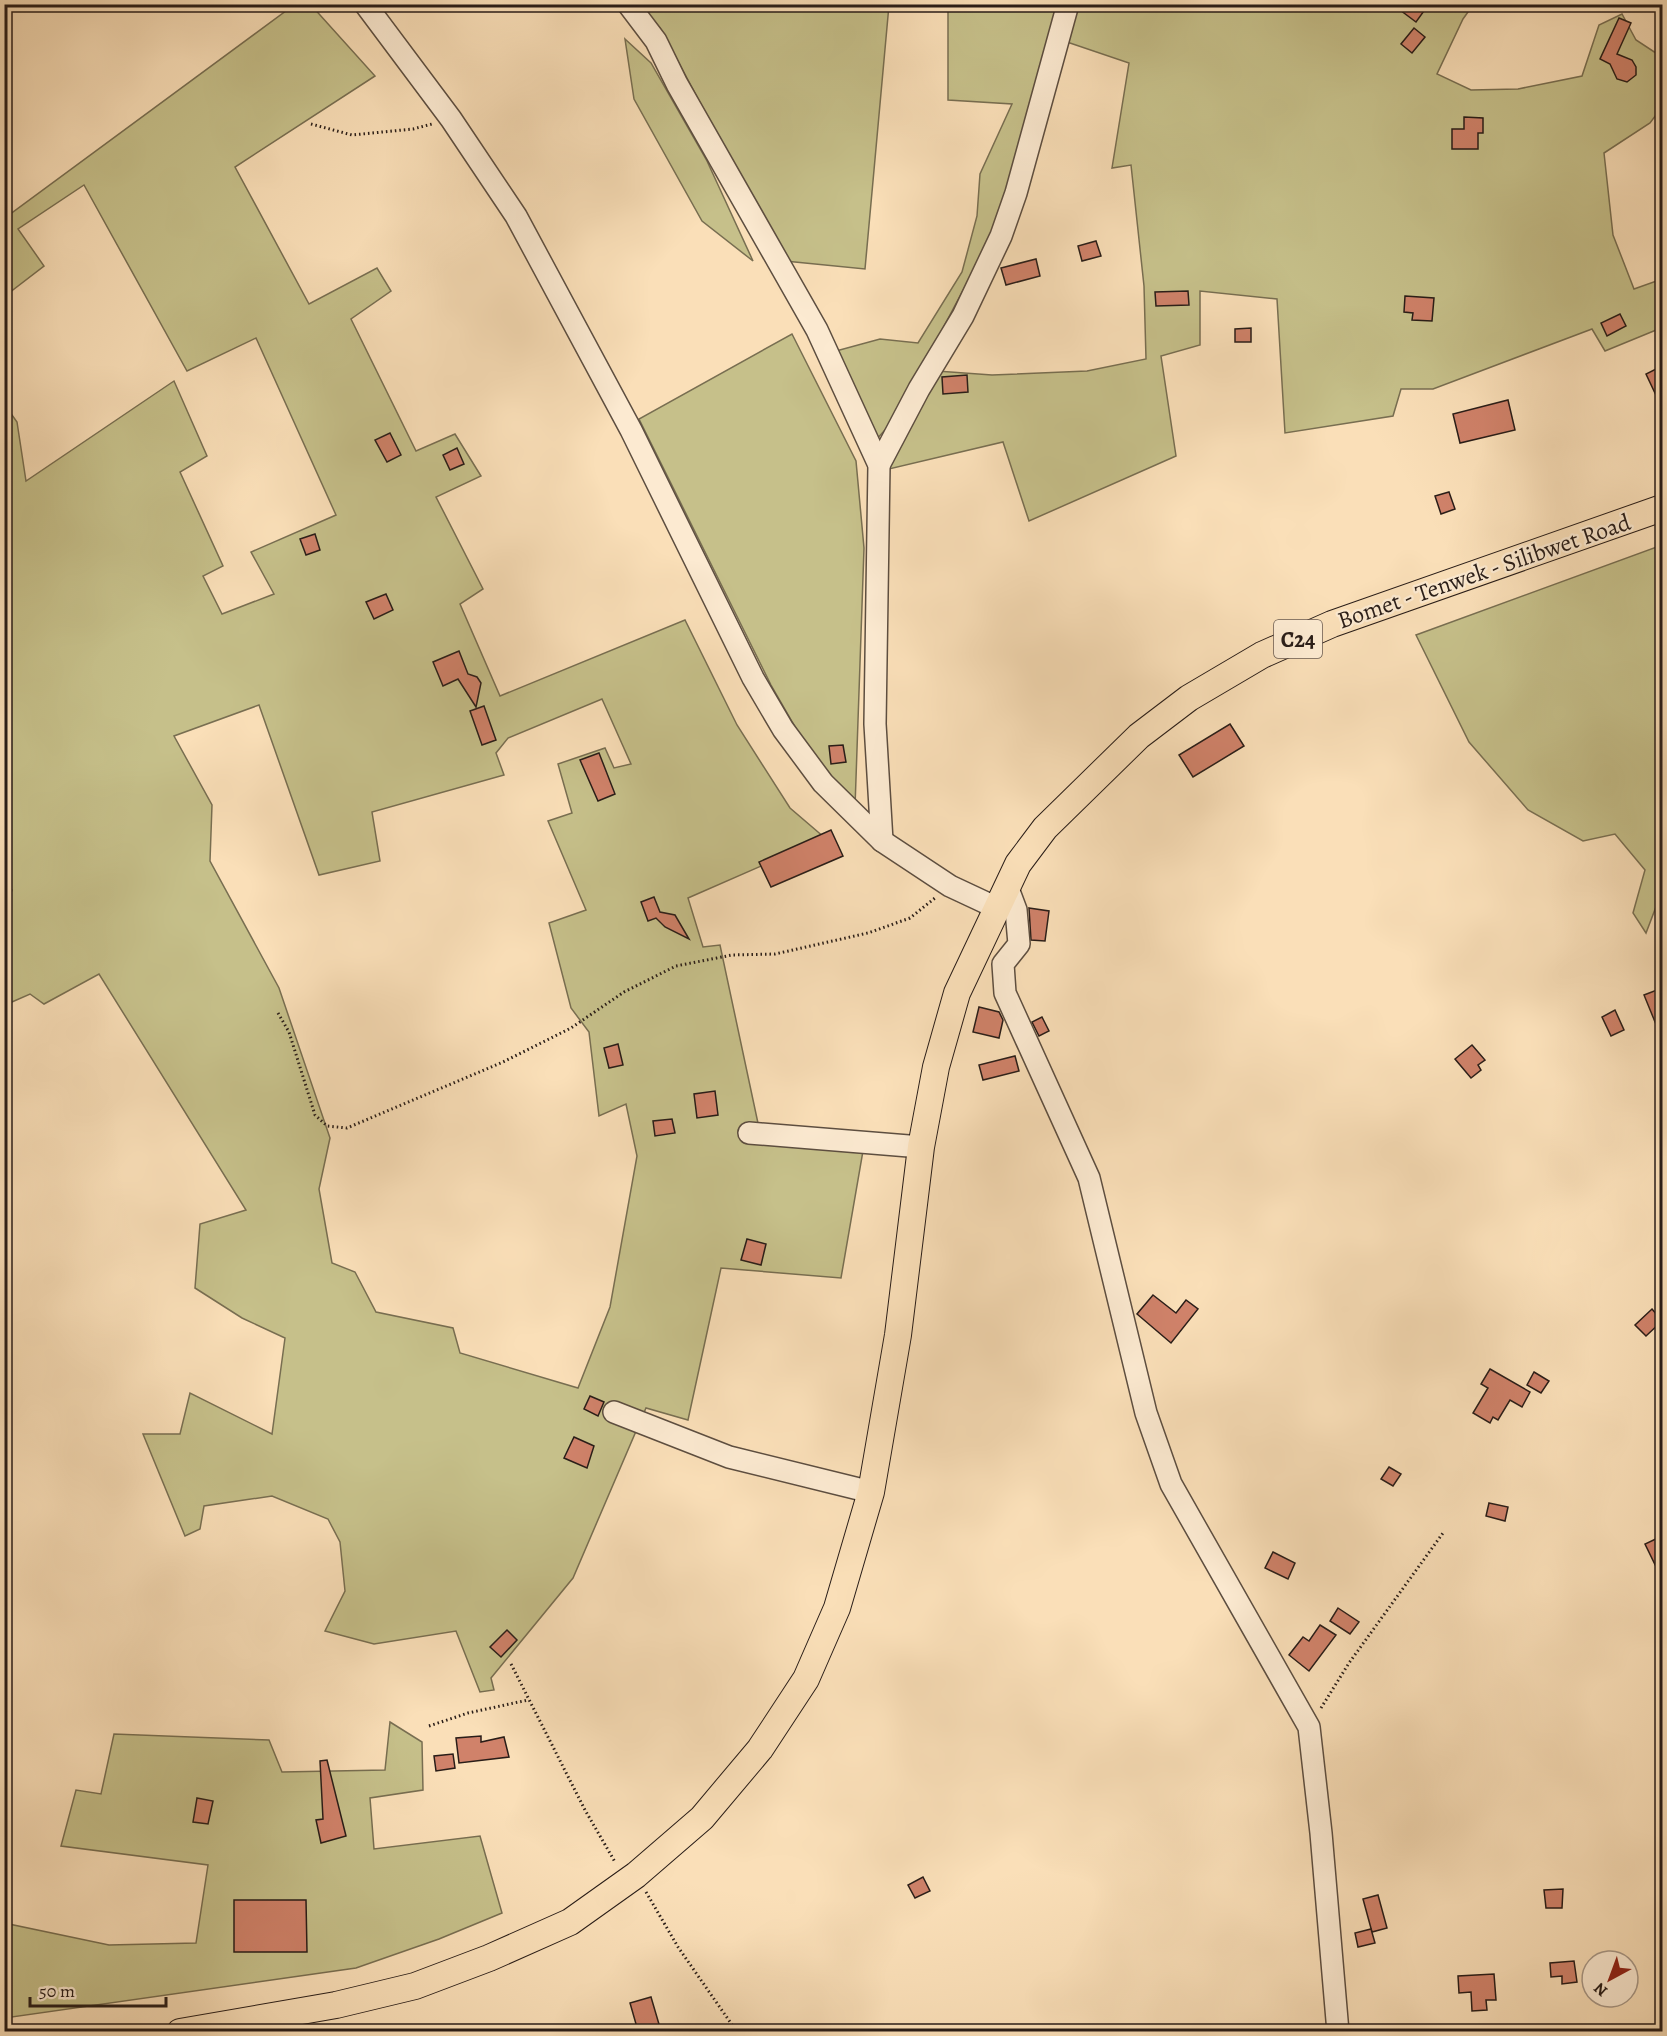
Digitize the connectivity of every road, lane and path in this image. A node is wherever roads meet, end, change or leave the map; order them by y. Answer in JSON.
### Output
{"nodes":[{"id":1,"x":365,"y":4,"type":"edge"},
{"id":2,"x":628,"y":4,"type":"edge"},
{"id":3,"x":1068,"y":4,"type":"edge"},
{"id":4,"x":451,"y":119,"type":"junction"},
{"id":5,"x":311,"y":124,"type":"dead end"},
{"id":6,"x":879,"y":465,"type":"junction"},
{"id":7,"x":1662,"y":508,"type":"edge"},
{"id":8,"x":882,"y":841,"type":"junction"},
{"id":9,"x":950,"y":886,"type":"junction"},
{"id":10,"x":1002,"y":897,"type":"junction"},
{"id":11,"x":278,"y":1013,"type":"dead end"},
{"id":12,"x":749,"y":1133,"type":"dead end"},
{"id":13,"x":921,"y":1147,"type":"junction"},
{"id":14,"x":614,"y":1412,"type":"dead end"},
{"id":15,"x":871,"y":1492,"type":"junction"},
{"id":16,"x":1443,"y":1533,"type":"dead end"},
{"id":17,"x":511,"y":1664,"type":"dead end"},
{"id":18,"x":528,"y":1700,"type":"junction"},
{"id":19,"x":429,"y":1726,"type":"dead end"},
{"id":20,"x":1309,"y":1727,"type":"junction"},
{"id":21,"x":631,"y":1879,"type":"junction"},
{"id":22,"x":180,"y":2031,"type":"edge"},
{"id":23,"x":737,"y":2031,"type":"edge"},
{"id":24,"x":1338,"y":2031,"type":"edge"}],
"edges":[{"from":1,"to":4,"type":"street"},
{"from":2,"to":6,"type":"street"},
{"from":3,"to":6,"type":"street"},
{"from":4,"to":5,"type":"path"},
{"from":4,"to":8,"type":"street"},
{"from":6,"to":8,"type":"street"},
{"from":7,"to":10,"type":"main road","name":"Bomet - Tenwek - Silibwet Road","number":"C24"},
{"from":8,"to":9,"type":"street"},
{"from":9,"to":10,"type":"street"},
{"from":9,"to":11,"type":"path"},
{"from":10,"to":13,"type":"main road","number":"C24"},
{"from":10,"to":20,"type":"street"},
{"from":12,"to":13,"type":"street"},
{"from":13,"to":15,"type":"main road","number":"C24"},
{"from":14,"to":15,"type":"street"},
{"from":15,"to":21,"type":"main road","number":"C24"},
{"from":16,"to":20,"type":"path"},
{"from":17,"to":18,"type":"path"},
{"from":18,"to":19,"type":"path"},
{"from":18,"to":21,"type":"path"},
{"from":20,"to":24,"type":"street"},
{"from":21,"to":22,"type":"main road","number":"C24"},
{"from":21,"to":23,"type":"path"}]}
